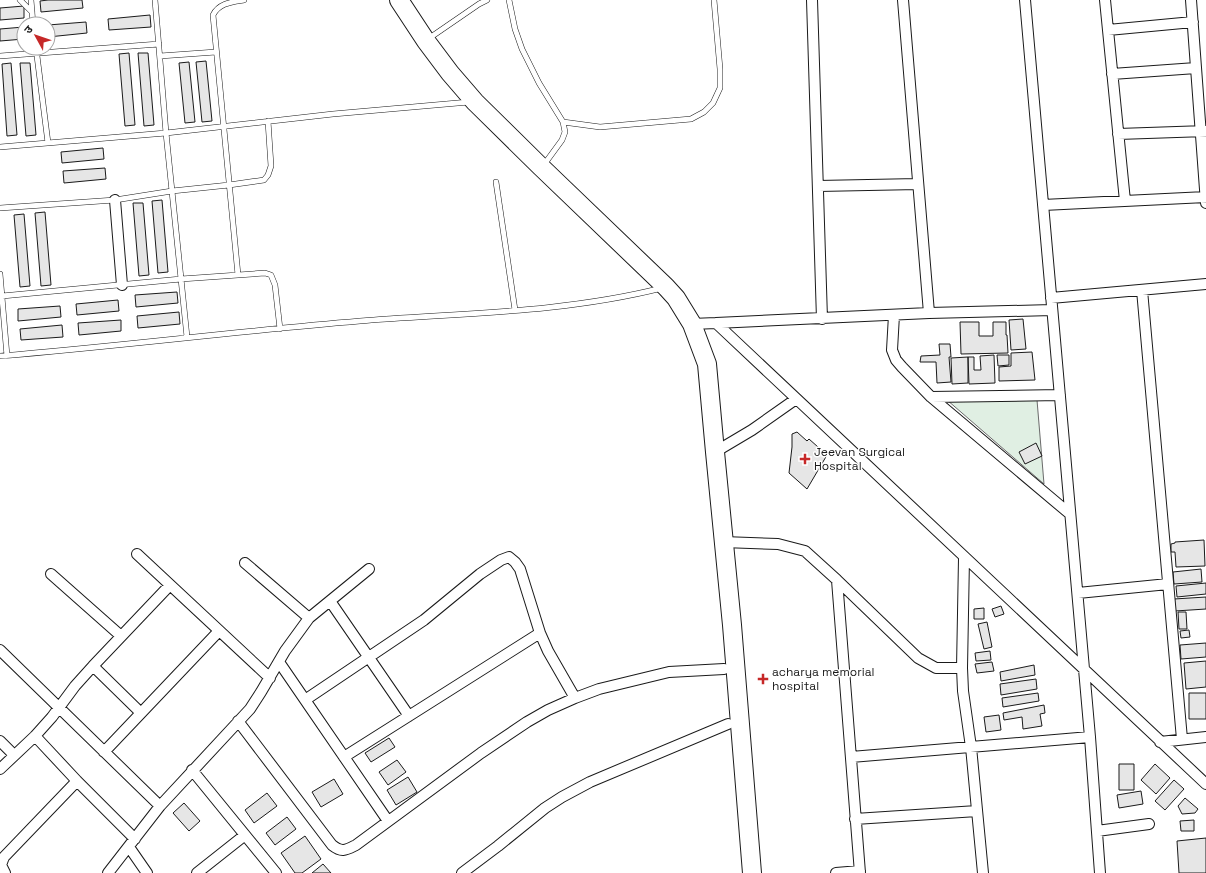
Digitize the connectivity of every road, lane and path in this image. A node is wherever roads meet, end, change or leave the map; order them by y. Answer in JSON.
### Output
{"nodes":[{"id":1,"x":20,"y":0,"type":"edge"},
{"id":2,"x":31,"y":0,"type":"edge"},
{"id":3,"x":155,"y":0,"type":"edge"},
{"id":4,"x":244,"y":0,"type":"edge"},
{"id":5,"x":399,"y":0,"type":"edge"},
{"id":6,"x":488,"y":0,"type":"edge"},
{"id":7,"x":509,"y":0,"type":"edge"},
{"id":8,"x":714,"y":0,"type":"edge"},
{"id":9,"x":812,"y":0,"type":"edge"},
{"id":10,"x":903,"y":0,"type":"edge"},
{"id":11,"x":1025,"y":0,"type":"edge"},
{"id":12,"x":1105,"y":0,"type":"edge"},
{"id":13,"x":1191,"y":0,"type":"edge"},
{"id":14,"x":32,"y":12,"type":"junction"},
{"id":15,"x":32,"y":16,"type":"edge"},
{"id":16,"x":1193,"y":22,"type":"junction"},
{"id":17,"x":1108,"y":30,"type":"junction"},
{"id":18,"x":426,"y":41,"type":"junction"},
{"id":19,"x":159,"y":44,"type":"junction"},
{"id":20,"x":56,"y":50,"type":"edge"},
{"id":21,"x":216,"y":52,"type":"junction"},
{"id":22,"x":16,"y":54,"type":"edge"},
{"id":23,"x":0,"y":56,"type":"edge"},
{"id":24,"x":38,"y":56,"type":"edge"},
{"id":25,"x":160,"y":56,"type":"junction"},
{"id":26,"x":1196,"y":68,"type":"junction"},
{"id":27,"x":1112,"y":74,"type":"junction"},
{"id":28,"x":475,"y":102,"type":"junction"},
{"id":29,"x":268,"y":121,"type":"junction"},
{"id":30,"x":563,"y":122,"type":"junction"},
{"id":31,"x":223,"y":126,"type":"junction"},
{"id":32,"x":1203,"y":131,"type":"edge"},
{"id":33,"x":166,"y":133,"type":"junction"},
{"id":34,"x":1118,"y":134,"type":"junction"},
{"id":35,"x":48,"y":143,"type":"junction"},
{"id":36,"x":0,"y":147,"type":"edge"},
{"id":37,"x":541,"y":167,"type":"junction"},
{"id":38,"x":496,"y":182,"type":"dead end"},
{"id":39,"x":918,"y":184,"type":"junction"},
{"id":40,"x":229,"y":185,"type":"junction"},
{"id":41,"x":818,"y":186,"type":"junction"},
{"id":42,"x":172,"y":191,"type":"junction"},
{"id":43,"x":1206,"y":199,"type":"edge"},
{"id":44,"x":115,"y":200,"type":"junction"},
{"id":45,"x":1124,"y":201,"type":"junction"},
{"id":46,"x":1043,"y":204,"type":"junction"},
{"id":47,"x":0,"y":208,"type":"edge"},
{"id":48,"x":0,"y":274,"type":"edge"},
{"id":49,"x":238,"y":275,"type":"junction"},
{"id":50,"x":181,"y":279,"type":"junction"},
{"id":51,"x":1206,"y":284,"type":"edge"},
{"id":52,"x":122,"y":285,"type":"junction"},
{"id":53,"x":666,"y":287,"type":"junction"},
{"id":54,"x":1142,"y":290,"type":"junction"},
{"id":55,"x":2,"y":296,"type":"junction"},
{"id":56,"x":1051,"y":298,"type":"junction"},
{"id":57,"x":516,"y":310,"type":"junction"},
{"id":58,"x":1052,"y":310,"type":"junction"},
{"id":59,"x":929,"y":314,"type":"junction"},
{"id":60,"x":894,"y":315,"type":"junction"},
{"id":61,"x":822,"y":319,"type":"junction"},
{"id":62,"x":716,"y":323,"type":"junction"},
{"id":63,"x":280,"y":329,"type":"junction"},
{"id":64,"x":695,"y":332,"type":"junction"},
{"id":65,"x":187,"y":337,"type":"junction"},
{"id":66,"x":0,"y":356,"type":"edge"},
{"id":67,"x":7,"y":356,"type":"junction"},
{"id":68,"x":1060,"y":395,"type":"junction"},
{"id":69,"x":931,"y":397,"type":"junction"},
{"id":70,"x":796,"y":399,"type":"junction"},
{"id":71,"x":714,"y":452,"type":"junction"},
{"id":72,"x":1070,"y":514,"type":"junction"},
{"id":73,"x":723,"y":542,"type":"junction"},
{"id":74,"x":137,"y":554,"type":"dead end"},
{"id":75,"x":964,"y":558,"type":"junction"},
{"id":76,"x":245,"y":563,"type":"dead end"},
{"id":77,"x":369,"y":569,"type":"dead end"},
{"id":78,"x":51,"y":574,"type":"dead end"},
{"id":79,"x":837,"y":580,"type":"junction"},
{"id":80,"x":1168,"y":584,"type":"junction"},
{"id":81,"x":170,"y":585,"type":"junction"},
{"id":82,"x":1078,"y":593,"type":"junction"},
{"id":83,"x":330,"y":601,"type":"junction"},
{"id":84,"x":309,"y":618,"type":"junction"},
{"id":85,"x":219,"y":630,"type":"junction"},
{"id":86,"x":540,"y":633,"type":"junction"},
{"id":87,"x":122,"y":636,"type":"junction"},
{"id":88,"x":0,"y":650,"type":"edge"},
{"id":89,"x":370,"y":657,"type":"junction"},
{"id":90,"x":279,"y":662,"type":"junction"},
{"id":91,"x":93,"y":666,"type":"junction"},
{"id":92,"x":962,"y":668,"type":"junction"},
{"id":93,"x":724,"y":669,"type":"junction"},
{"id":94,"x":1084,"y":671,"type":"junction"},
{"id":95,"x":270,"y":678,"type":"junction"},
{"id":96,"x":575,"y":698,"type":"junction"},
{"id":97,"x":305,"y":700,"type":"junction"},
{"id":98,"x":59,"y":708,"type":"junction"},
{"id":99,"x":141,"y":713,"type":"junction"},
{"id":100,"x":410,"y":716,"type":"junction"},
{"id":101,"x":238,"y":721,"type":"junction"},
{"id":102,"x":728,"y":724,"type":"junction"},
{"id":103,"x":35,"y":736,"type":"junction"},
{"id":104,"x":1206,"y":737,"type":"edge"},
{"id":105,"x":1090,"y":738,"type":"junction"},
{"id":106,"x":1182,"y":740,"type":"junction"},
{"id":107,"x":0,"y":741,"type":"edge"},
{"id":108,"x":1160,"y":742,"type":"junction"},
{"id":109,"x":971,"y":747,"type":"junction"},
{"id":110,"x":104,"y":752,"type":"junction"},
{"id":111,"x":14,"y":755,"type":"junction"},
{"id":112,"x":344,"y":757,"type":"junction"},
{"id":113,"x":851,"y":757,"type":"junction"},
{"id":114,"x":0,"y":769,"type":"edge"},
{"id":115,"x":192,"y":770,"type":"junction"},
{"id":116,"x":77,"y":781,"type":"junction"},
{"id":117,"x":1206,"y":784,"type":"edge"},
{"id":118,"x":160,"y":806,"type":"junction"},
{"id":119,"x":977,"y":811,"type":"junction"},
{"id":120,"x":855,"y":819,"type":"junction"},
{"id":121,"x":388,"y":821,"type":"junction"},
{"id":122,"x":1149,"y":824,"type":"dead end"},
{"id":123,"x":1097,"y":830,"type":"junction"},
{"id":124,"x":245,"y":835,"type":"junction"},
{"id":125,"x":132,"y":843,"type":"junction"},
{"id":126,"x":860,"y":872,"type":"edge"},
{"id":127,"x":6,"y":873,"type":"edge"},
{"id":128,"x":108,"y":873,"type":"edge"},
{"id":129,"x":147,"y":873,"type":"edge"},
{"id":130,"x":197,"y":873,"type":"edge"},
{"id":131,"x":276,"y":873,"type":"edge"},
{"id":132,"x":462,"y":873,"type":"edge"},
{"id":133,"x":741,"y":873,"type":"edge"},
{"id":134,"x":752,"y":873,"type":"edge"},
{"id":135,"x":836,"y":873,"type":"edge"},
{"id":136,"x":983,"y":873,"type":"edge"},
{"id":137,"x":1100,"y":873,"type":"edge"}],
"edges":[{"from":1,"to":14,"type":"lane"},
{"from":2,"to":14,"type":"lane"},
{"from":3,"to":19,"type":"lane"},
{"from":4,"to":21,"type":"lane"},
{"from":5,"to":18,"type":"highway"},
{"from":6,"to":18,"type":"lane"},
{"from":7,"to":30,"type":"lane"},
{"from":8,"to":30,"type":"lane"},
{"from":9,"to":41,"type":"street"},
{"from":10,"to":39,"type":"street"},
{"from":11,"to":46,"type":"street"},
{"from":12,"to":17,"type":"street"},
{"from":13,"to":16,"type":"street"},
{"from":14,"to":15,"type":"lane"},
{"from":16,"to":17,"type":"street"},
{"from":16,"to":26,"type":"street"},
{"from":17,"to":27,"type":"street"},
{"from":18,"to":28,"type":"highway"},
{"from":19,"to":20,"type":"lane"},
{"from":19,"to":25,"type":"lane"},
{"from":21,"to":25,"type":"lane"},
{"from":21,"to":31,"type":"lane"},
{"from":22,"to":23,"type":"lane"},
{"from":24,"to":35,"type":"lane"},
{"from":25,"to":33,"type":"lane"},
{"from":26,"to":27,"type":"street"},
{"from":26,"to":32,"type":"street"},
{"from":27,"to":34,"type":"street"},
{"from":28,"to":29,"type":"lane"},
{"from":28,"to":37,"type":"highway"},
{"from":29,"to":31,"type":"lane"},
{"from":29,"to":40,"type":"lane"},
{"from":30,"to":37,"type":"lane"},
{"from":31,"to":33,"type":"lane"},
{"from":31,"to":40,"type":"lane"},
{"from":32,"to":34,"type":"street"},
{"from":32,"to":43,"type":"street"},
{"from":33,"to":35,"type":"lane"},
{"from":33,"to":42,"type":"lane"},
{"from":34,"to":45,"type":"street"},
{"from":35,"to":36,"type":"lane"},
{"from":37,"to":53,"type":"highway"},
{"from":38,"to":57,"type":"lane"},
{"from":39,"to":41,"type":"street"},
{"from":39,"to":59,"type":"street"},
{"from":40,"to":42,"type":"lane"},
{"from":40,"to":49,"type":"lane"},
{"from":41,"to":61,"type":"street"},
{"from":42,"to":44,"type":"lane"},
{"from":42,"to":50,"type":"lane"},
{"from":43,"to":45,"type":"street"},
{"from":44,"to":47,"type":"lane"},
{"from":44,"to":52,"type":"street"},
{"from":45,"to":46,"type":"street"},
{"from":46,"to":56,"type":"street"},
{"from":48,"to":55,"type":"lane"},
{"from":49,"to":50,"type":"lane"},
{"from":49,"to":63,"type":"lane"},
{"from":50,"to":52,"type":"lane"},
{"from":50,"to":65,"type":"lane"},
{"from":51,"to":54,"type":"street"},
{"from":52,"to":55,"type":"lane"},
{"from":53,"to":57,"type":"lane"},
{"from":53,"to":64,"type":"highway"},
{"from":54,"to":56,"type":"street"},
{"from":54,"to":80,"type":"street"},
{"from":55,"to":67,"type":"lane"},
{"from":56,"to":58,"type":"street"},
{"from":57,"to":63,"type":"lane"},
{"from":58,"to":59,"type":"street"},
{"from":58,"to":68,"type":"street"},
{"from":59,"to":60,"type":"street"},
{"from":60,"to":61,"type":"street"},
{"from":60,"to":69,"type":"street"},
{"from":61,"to":62,"type":"street"},
{"from":62,"to":64,"type":"street"},
{"from":62,"to":70,"type":"street"},
{"from":63,"to":65,"type":"lane"},
{"from":64,"to":71,"type":"highway"},
{"from":64,"to":93,"type":"highway"},
{"from":65,"to":67,"type":"lane"},
{"from":66,"to":67,"type":"lane"},
{"from":68,"to":69,"type":"street"},
{"from":68,"to":72,"type":"street"},
{"from":69,"to":72,"type":"street"},
{"from":70,"to":71,"type":"street"},
{"from":70,"to":75,"type":"street"},
{"from":71,"to":73,"type":"highway"},
{"from":72,"to":82,"type":"street"},
{"from":73,"to":79,"type":"street"},
{"from":73,"to":134,"type":"highway"},
{"from":74,"to":81,"type":"street"},
{"from":75,"to":92,"type":"street"},
{"from":75,"to":94,"type":"street"},
{"from":76,"to":84,"type":"street"},
{"from":77,"to":83,"type":"street"},
{"from":78,"to":87,"type":"street"},
{"from":79,"to":92,"type":"street"},
{"from":79,"to":113,"type":"street"},
{"from":80,"to":82,"type":"street"},
{"from":80,"to":106,"type":"street"},
{"from":81,"to":85,"type":"street"},
{"from":81,"to":87,"type":"street"},
{"from":82,"to":94,"type":"street"},
{"from":83,"to":84,"type":"street"},
{"from":83,"to":89,"type":"street"},
{"from":84,"to":90,"type":"street"},
{"from":85,"to":95,"type":"street"},
{"from":85,"to":99,"type":"street"},
{"from":86,"to":89,"type":"street"},
{"from":86,"to":96,"type":"street"},
{"from":86,"to":100,"type":"street"},
{"from":87,"to":91,"type":"street"},
{"from":88,"to":98,"type":"street"},
{"from":89,"to":97,"type":"street"},
{"from":89,"to":100,"type":"street"},
{"from":90,"to":95,"type":"street"},
{"from":90,"to":97,"type":"street"},
{"from":91,"to":98,"type":"street"},
{"from":91,"to":99,"type":"street"},
{"from":92,"to":109,"type":"street"},
{"from":93,"to":96,"type":"street"},
{"from":93,"to":102,"type":"highway"},
{"from":94,"to":105,"type":"street"},
{"from":94,"to":108,"type":"street"},
{"from":95,"to":101,"type":"street"},
{"from":96,"to":121,"type":"street"},
{"from":97,"to":112,"type":"street"},
{"from":98,"to":103,"type":"street"},
{"from":98,"to":110,"type":"street"},
{"from":99,"to":110,"type":"street"},
{"from":100,"to":112,"type":"street"},
{"from":101,"to":115,"type":"street"},
{"from":101,"to":121,"type":"street"},
{"from":102,"to":132,"type":"street"},
{"from":102,"to":133,"type":"highway"},
{"from":103,"to":111,"type":"street"},
{"from":103,"to":116,"type":"street"},
{"from":104,"to":106,"type":"street"},
{"from":105,"to":109,"type":"street"},
{"from":105,"to":123,"type":"street"},
{"from":106,"to":108,"type":"street"},
{"from":107,"to":111,"type":"street"},
{"from":108,"to":117,"type":"street"},
{"from":109,"to":113,"type":"street"},
{"from":109,"to":119,"type":"street"},
{"from":110,"to":118,"type":"street"},
{"from":111,"to":114,"type":"street"},
{"from":112,"to":121,"type":"street"},
{"from":113,"to":120,"type":"street"},
{"from":115,"to":118,"type":"street"},
{"from":115,"to":124,"type":"street"},
{"from":116,"to":125,"type":"street"},
{"from":116,"to":127,"type":"street"},
{"from":118,"to":125,"type":"street"},
{"from":119,"to":120,"type":"street"},
{"from":119,"to":136,"type":"street"},
{"from":120,"to":126,"type":"street"},
{"from":122,"to":123,"type":"street"},
{"from":123,"to":137,"type":"street"},
{"from":124,"to":130,"type":"street"},
{"from":124,"to":131,"type":"street"},
{"from":125,"to":128,"type":"street"},
{"from":125,"to":129,"type":"street"},
{"from":126,"to":135,"type":"street"}]}
